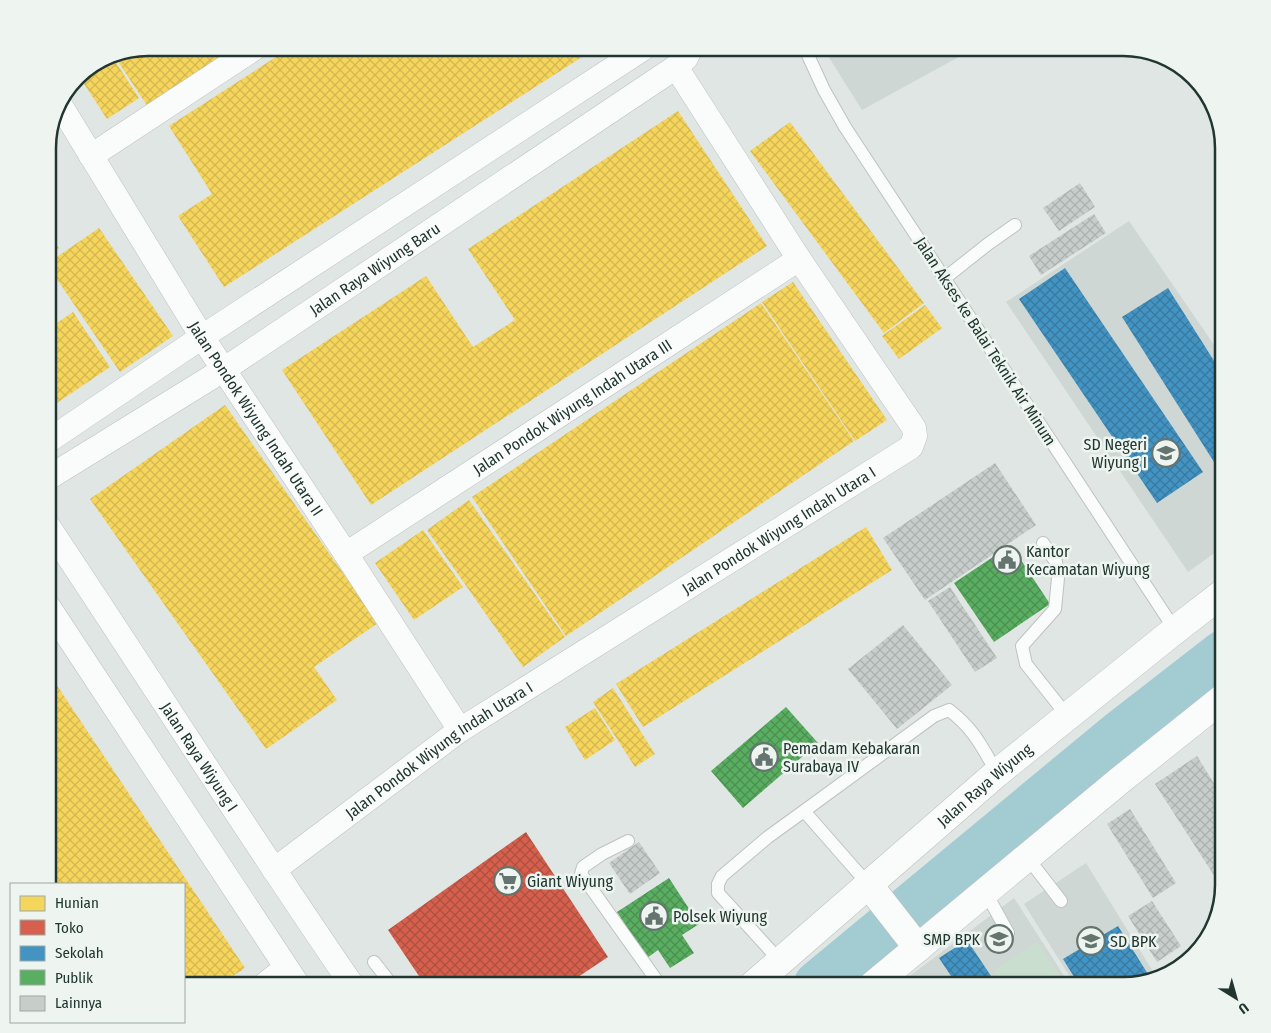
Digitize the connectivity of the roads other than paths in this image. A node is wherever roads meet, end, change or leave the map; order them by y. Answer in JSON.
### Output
{"nodes":[{"id":1,"x":242,"y":56,"type":"edge"},
{"id":2,"x":632,"y":56,"type":"edge"},
{"id":3,"x":687,"y":56,"type":"edge"},
{"id":4,"x":808,"y":56,"type":"edge"},
{"id":5,"x":676,"y":67,"type":"junction"},
{"id":6,"x":64,"y":112,"type":"edge"},
{"id":7,"x":91,"y":156,"type":"junction"},
{"id":8,"x":1015,"y":225,"type":"dead end"},
{"id":9,"x":799,"y":259,"type":"junction"},
{"id":10,"x":945,"y":278,"type":"junction"},
{"id":11,"x":202,"y":337,"type":"junction"},
{"id":12,"x":223,"y":370,"type":"junction"},
{"id":13,"x":56,"y":436,"type":"edge"},
{"id":14,"x":56,"y":473,"type":"edge"},
{"id":15,"x":56,"y":538,"type":"edge"},
{"id":16,"x":1042,"y":543,"type":"dead end"},
{"id":17,"x":346,"y":554,"type":"junction"},
{"id":18,"x":1215,"y":600,"type":"edge"},
{"id":19,"x":56,"y":618,"type":"edge"},
{"id":20,"x":1175,"y":630,"type":"junction"},
{"id":21,"x":1215,"y":712,"type":"edge"},
{"id":22,"x":1068,"y":717,"type":"junction"},
{"id":23,"x":460,"y":730,"type":"junction"},
{"id":24,"x":997,"y":774,"type":"junction"},
{"id":25,"x":804,"y":811,"type":"junction"},
{"id":26,"x":628,"y":841,"type":"dead end"},
{"id":27,"x":1027,"y":856,"type":"junction"},
{"id":28,"x":274,"y":870,"type":"junction"},
{"id":29,"x":872,"y":890,"type":"junction"},
{"id":30,"x":985,"y":891,"type":"junction"},
{"id":31,"x":1061,"y":901,"type":"dead end"},
{"id":32,"x":1008,"y":933,"type":"dead end"},
{"id":33,"x":913,"y":942,"type":"junction"},
{"id":34,"x":374,"y":962,"type":"dead end"},
{"id":35,"x":780,"y":962,"type":"junction"},
{"id":36,"x":292,"y":977,"type":"edge"},
{"id":37,"x":346,"y":977,"type":"edge"},
{"id":38,"x":385,"y":977,"type":"edge"},
{"id":39,"x":654,"y":977,"type":"edge"},
{"id":40,"x":763,"y":977,"type":"edge"},
{"id":41,"x":882,"y":977,"type":"edge"}],
"edges":[{"from":1,"to":7,"type":"street"},
{"from":2,"to":11,"type":"street"},
{"from":3,"to":5,"type":"street","name":"Jalan Raya Wiyung Baru"},
{"from":4,"to":10,"type":"lane","name":"Jalan Akses ke Balai Teknik Air Minum"},
{"from":5,"to":9,"type":"street","name":"Jalan Pondok Wiyung Indah Utara I"},
{"from":5,"to":12,"type":"street","name":"Jalan Raya Wiyung Baru"},
{"from":6,"to":7,"type":"street","name":"Jalan Pondok Wiyung Indah Utara II"},
{"from":7,"to":11,"type":"street","name":"Jalan Pondok Wiyung Indah Utara II"},
{"from":8,"to":10,"type":"lane"},
{"from":9,"to":17,"type":"street","name":"Jalan Pondok Wiyung Indah Utara III"},
{"from":9,"to":23,"type":"street","name":"Jalan Pondok Wiyung Indah Utara I"},
{"from":10,"to":20,"type":"lane","name":"Jalan Akses ke Balai Teknik Air Minum"},
{"from":11,"to":12,"type":"street","name":"Jalan Pondok Wiyung Indah Utara II"},
{"from":11,"to":13,"type":"street"},
{"from":12,"to":14,"type":"street","name":"Jalan Raya Wiyung Baru"},
{"from":12,"to":17,"type":"street","name":"Jalan Pondok Wiyung Indah Utara II"},
{"from":15,"to":28,"type":"street","name":"Jalan Raya Wiyung I"},
{"from":16,"to":22,"type":"lane"},
{"from":17,"to":23,"type":"street","name":"Jalan Pondok Wiyung Indah Utara II"},
{"from":18,"to":20,"type":"main road","name":"Jalan Raya Wiyung"},
{"from":19,"to":36,"type":"street"},
{"from":20,"to":22,"type":"main road","name":"Jalan Raya Wiyung"},
{"from":21,"to":27,"type":"main road"},
{"from":22,"to":24,"type":"main road","name":"Jalan Raya Wiyung"},
{"from":23,"to":28,"type":"street","name":"Jalan Pondok Wiyung Indah Utara I"},
{"from":24,"to":25,"type":"lane"},
{"from":24,"to":29,"type":"main road","name":"Jalan Raya Wiyung"},
{"from":25,"to":29,"type":"lane"},
{"from":25,"to":35,"type":"lane"},
{"from":26,"to":39,"type":"lane"},
{"from":27,"to":30,"type":"main road"},
{"from":27,"to":31,"type":"lane"},
{"from":28,"to":37,"type":"street","name":"Jalan Raya Wiyung I"},
{"from":29,"to":33,"type":"main road"},
{"from":29,"to":35,"type":"main road","name":"Jalan Raya Wiyung"},
{"from":30,"to":32,"type":"lane"},
{"from":30,"to":33,"type":"main road"},
{"from":33,"to":41,"type":"main road"},
{"from":34,"to":38,"type":"lane"},
{"from":35,"to":40,"type":"main road","name":"Jalan Raya Wiyung"}]}
